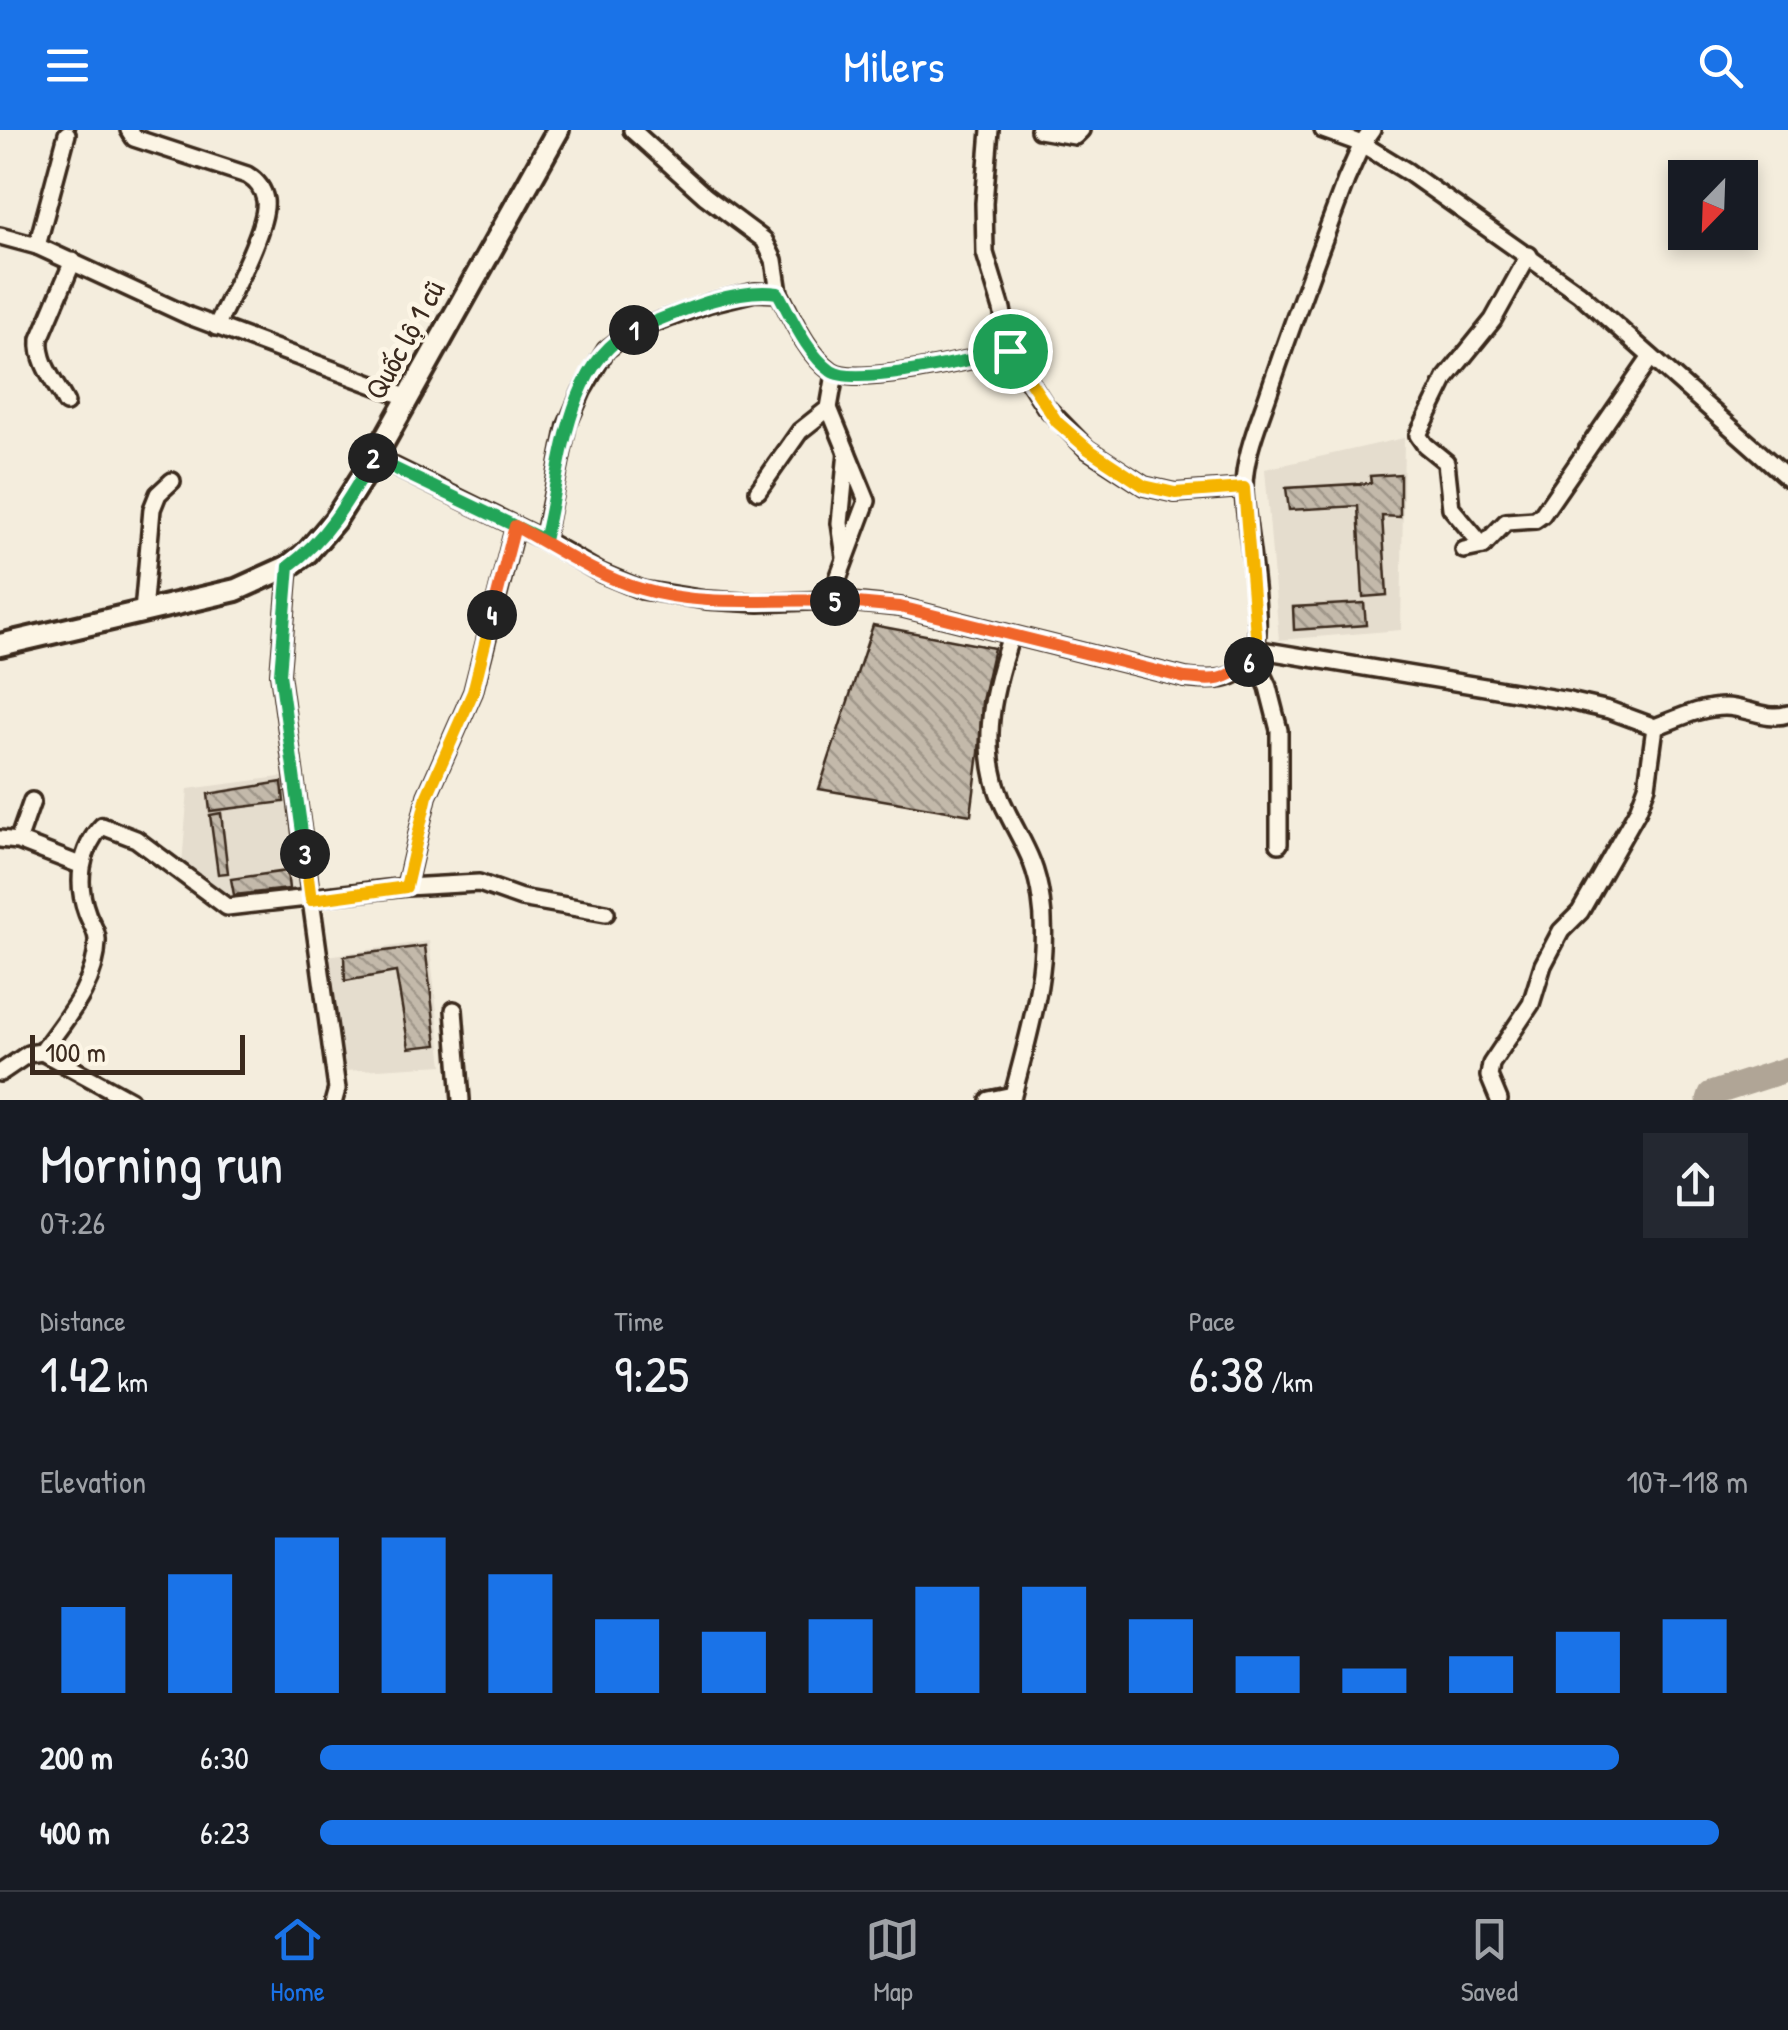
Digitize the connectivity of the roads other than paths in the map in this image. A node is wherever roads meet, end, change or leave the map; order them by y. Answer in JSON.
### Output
{"nodes":[{"id":1,"x":129,"y":130,"type":"edge"},
{"id":2,"x":558,"y":130,"type":"edge"},
{"id":3,"x":632,"y":130,"type":"edge"},
{"id":4,"x":990,"y":130,"type":"edge"},
{"id":5,"x":1040,"y":130,"type":"edge"},
{"id":6,"x":1081,"y":130,"type":"edge"},
{"id":7,"x":1323,"y":130,"type":"edge"},
{"id":8,"x":1372,"y":130,"type":"edge"},
{"id":9,"x":67,"y":134,"type":"dead end"},
{"id":10,"x":1362,"y":144,"type":"junction"},
{"id":11,"x":0,"y":236,"type":"edge"},
{"id":12,"x":37,"y":246,"type":"junction"},
{"id":13,"x":1528,"y":255,"type":"junction"},
{"id":14,"x":73,"y":261,"type":"junction"},
{"id":15,"x":778,"y":293,"type":"junction"},
{"id":16,"x":216,"y":327,"type":"junction"},
{"id":17,"x":1010,"y":351,"type":"junction"},
{"id":18,"x":1651,"y":357,"type":"junction"},
{"id":19,"x":835,"y":374,"type":"junction"},
{"id":20,"x":406,"y":398,"type":"junction"},
{"id":21,"x":66,"y":403,"type":"dead end"},
{"id":22,"x":829,"y":408,"type":"junction"},
{"id":23,"x":847,"y":450,"type":"junction"},
{"id":24,"x":374,"y":456,"type":"junction"},
{"id":25,"x":1788,"y":478,"type":"edge"},
{"id":26,"x":172,"y":481,"type":"dead end"},
{"id":27,"x":1244,"y":488,"type":"junction"},
{"id":28,"x":758,"y":491,"type":"dead end"},
{"id":29,"x":515,"y":526,"type":"junction"},
{"id":30,"x":544,"y":540,"type":"junction"},
{"id":31,"x":1483,"y":546,"type":"junction"},
{"id":32,"x":1464,"y":550,"type":"dead end"},
{"id":33,"x":844,"y":557,"type":"junction"},
{"id":34,"x":289,"y":566,"type":"junction"},
{"id":35,"x":830,"y":600,"type":"junction"},
{"id":36,"x":143,"y":612,"type":"junction"},
{"id":37,"x":1010,"y":636,"type":"junction"},
{"id":38,"x":0,"y":645,"type":"edge"},
{"id":39,"x":1254,"y":652,"type":"junction"},
{"id":40,"x":1788,"y":714,"type":"edge"},
{"id":41,"x":1655,"y":727,"type":"junction"},
{"id":42,"x":32,"y":801,"type":"dead end"},
{"id":43,"x":0,"y":839,"type":"edge"},
{"id":44,"x":18,"y":841,"type":"junction"},
{"id":45,"x":1279,"y":844,"type":"dead end"},
{"id":46,"x":80,"y":865,"type":"junction"},
{"id":47,"x":406,"y":887,"type":"junction"},
{"id":48,"x":311,"y":900,"type":"junction"},
{"id":49,"x":606,"y":913,"type":"dead end"},
{"id":50,"x":454,"y":1010,"type":"dead end"},
{"id":51,"x":42,"y":1052,"type":"junction"},
{"id":52,"x":0,"y":1074,"type":"edge"},
{"id":53,"x":1019,"y":1098,"type":"edge"},
{"id":54,"x":130,"y":1100,"type":"edge"},
{"id":55,"x":334,"y":1100,"type":"edge"},
{"id":56,"x":461,"y":1100,"type":"edge"},
{"id":57,"x":989,"y":1100,"type":"edge"},
{"id":58,"x":1498,"y":1100,"type":"edge"}],
"edges":[{"from":1,"to":16,"type":"street"},
{"from":2,"to":20,"type":"main road","name":"Quốc lộ 1 cũ"},
{"from":3,"to":15,"type":"street"},
{"from":4,"to":17,"type":"street"},
{"from":5,"to":6,"type":"street"},
{"from":7,"to":10,"type":"street"},
{"from":8,"to":10,"type":"street"},
{"from":9,"to":12,"type":"street"},
{"from":10,"to":13,"type":"street"},
{"from":10,"to":27,"type":"street"},
{"from":11,"to":12,"type":"street"},
{"from":12,"to":14,"type":"street"},
{"from":13,"to":18,"type":"street"},
{"from":13,"to":31,"type":"street"},
{"from":14,"to":16,"type":"street"},
{"from":14,"to":21,"type":"street"},
{"from":15,"to":19,"type":"street"},
{"from":15,"to":30,"type":"street"},
{"from":16,"to":20,"type":"street"},
{"from":17,"to":19,"type":"street"},
{"from":17,"to":27,"type":"street"},
{"from":18,"to":25,"type":"street"},
{"from":18,"to":31,"type":"street"},
{"from":19,"to":22,"type":"street"},
{"from":20,"to":24,"type":"main road","name":"Quốc lộ 1 cũ"},
{"from":22,"to":23,"type":"street"},
{"from":22,"to":28,"type":"street"},
{"from":23,"to":33,"type":"street"},
{"from":23,"to":33,"type":"street"},
{"from":24,"to":29,"type":"street"},
{"from":24,"to":34,"type":"main road","name":"Quốc lộ 1 cũ"},
{"from":26,"to":36,"type":"street"},
{"from":27,"to":39,"type":"street"},
{"from":29,"to":30,"type":"street"},
{"from":29,"to":47,"type":"street"},
{"from":30,"to":35,"type":"street"},
{"from":31,"to":32,"type":"street"},
{"from":33,"to":35,"type":"street"},
{"from":34,"to":36,"type":"main road","name":"Quốc lộ 1 cũ"},
{"from":34,"to":48,"type":"street"},
{"from":35,"to":37,"type":"street"},
{"from":36,"to":38,"type":"main road","name":"Quốc lộ 1 cũ"},
{"from":37,"to":39,"type":"street"},
{"from":37,"to":53,"type":"street"},
{"from":39,"to":41,"type":"street"},
{"from":39,"to":45,"type":"street"},
{"from":40,"to":41,"type":"street"},
{"from":41,"to":58,"type":"street"},
{"from":42,"to":44,"type":"street"},
{"from":43,"to":44,"type":"street"},
{"from":44,"to":46,"type":"street"},
{"from":46,"to":48,"type":"street"},
{"from":46,"to":51,"type":"street"},
{"from":47,"to":48,"type":"street"},
{"from":47,"to":49,"type":"street"},
{"from":48,"to":55,"type":"street"},
{"from":50,"to":56,"type":"street"},
{"from":51,"to":52,"type":"street"},
{"from":51,"to":54,"type":"street"},
{"from":53,"to":57,"type":"street"}]}
